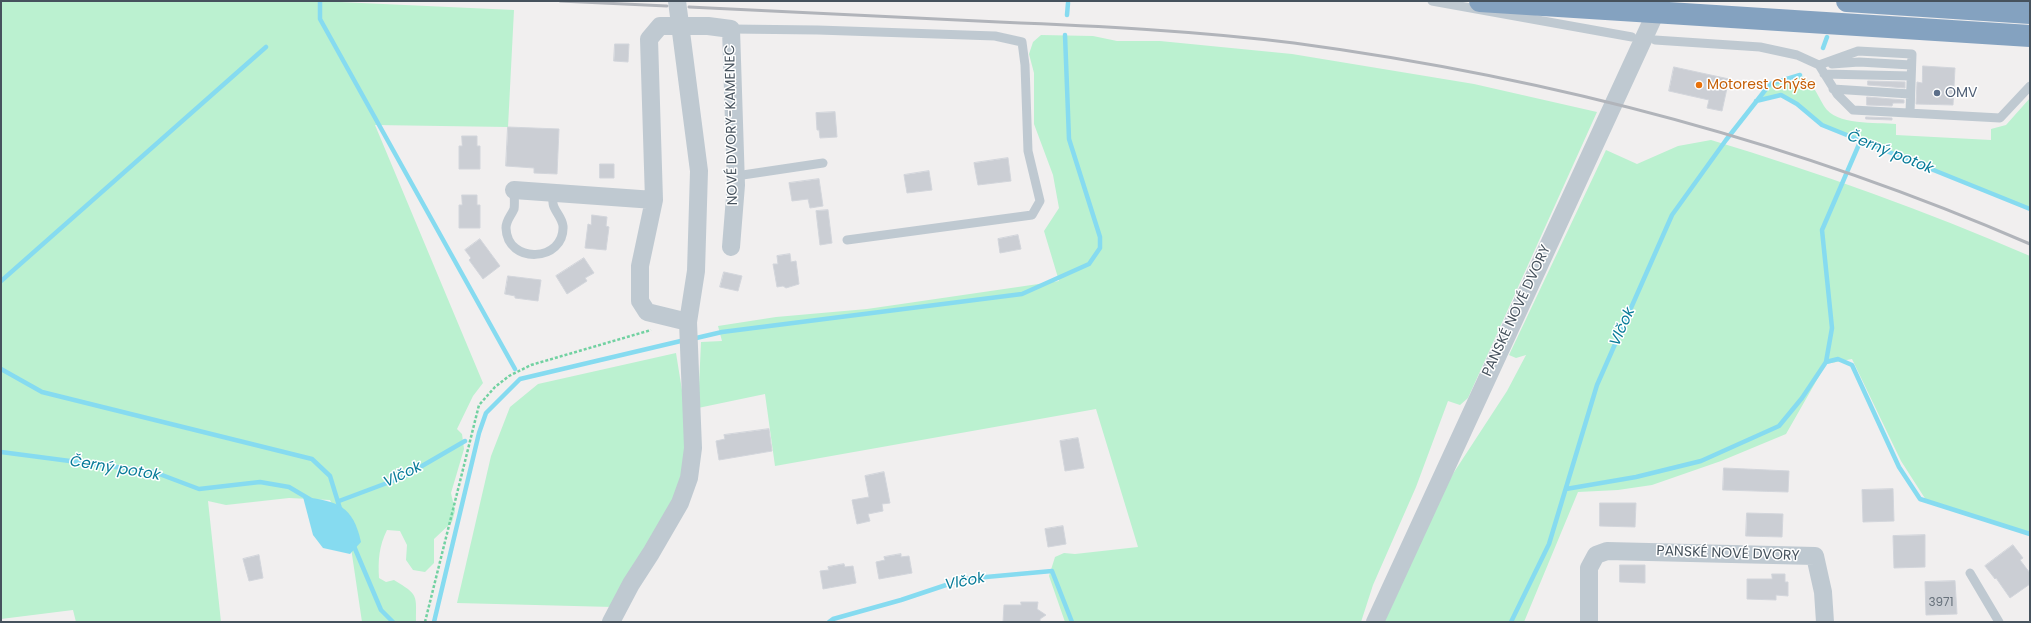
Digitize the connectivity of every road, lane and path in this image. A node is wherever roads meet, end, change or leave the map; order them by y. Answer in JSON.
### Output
{"nodes":[{"id":1,"x":678,"y":1,"type":"edge"},
{"id":2,"x":1432,"y":1,"type":"edge"},
{"id":3,"x":1480,"y":1,"type":"edge"},
{"id":4,"x":1661,"y":1,"type":"edge"},
{"id":5,"x":1847,"y":1,"type":"edge"},
{"id":6,"x":2030,"y":13,"type":"edge"},
{"id":7,"x":731,"y":29,"type":"junction"},
{"id":8,"x":2030,"y":36,"type":"edge"},
{"id":9,"x":1632,"y":37,"type":"dead end"},
{"id":10,"x":1655,"y":40,"type":"dead end"},
{"id":11,"x":1819,"y":65,"type":"junction"},
{"id":12,"x":1824,"y":74,"type":"junction"},
{"id":13,"x":1911,"y":76,"type":"junction"},
{"id":14,"x":2030,"y":86,"type":"edge"},
{"id":15,"x":1834,"y":89,"type":"junction"},
{"id":16,"x":1910,"y":94,"type":"junction"},
{"id":17,"x":1910,"y":113,"type":"junction"},
{"id":18,"x":823,"y":163,"type":"dead end"},
{"id":19,"x":736,"y":176,"type":"junction"},
{"id":20,"x":514,"y":190,"type":"joint"},
{"id":21,"x":553,"y":192,"type":"junction"},
{"id":22,"x":654,"y":200,"type":"junction"},
{"id":23,"x":847,"y":240,"type":"dead end"},
{"id":24,"x":731,"y":247,"type":"dead end"},
{"id":25,"x":666,"y":317,"type":"junction"},
{"id":26,"x":689,"y":326,"type":"junction"},
{"id":27,"x":1970,"y":573,"type":"dead end"},
{"id":28,"x":425,"y":622,"type":"edge"},
{"id":29,"x":611,"y":622,"type":"edge"},
{"id":30,"x":1375,"y":622,"type":"edge"},
{"id":31,"x":1590,"y":622,"type":"edge"},
{"id":32,"x":1824,"y":622,"type":"edge"},
{"id":33,"x":1999,"y":622,"type":"edge"}],
"edges":[{"from":1,"to":26,"type":"street"},
{"from":2,"to":9,"type":"lane"},
{"from":3,"to":8,"type":"highway"},
{"from":4,"to":30,"type":"street","name":"PANSKÉ NOVÉ DVORY"},
{"from":5,"to":6,"type":"highway"},
{"from":7,"to":19,"type":"street","name":"NOVÉ DVORY-KAMENEC"},
{"from":7,"to":22,"type":"street","name":"NOVÉ DVORY-KAMENEC"},
{"from":7,"to":23,"type":"lane"},
{"from":10,"to":11,"type":"lane"},
{"from":11,"to":12,"type":"lane"},
{"from":11,"to":13,"type":"lane"},
{"from":12,"to":13,"type":"lane"},
{"from":12,"to":15,"type":"lane"},
{"from":13,"to":16,"type":"lane"},
{"from":14,"to":17,"type":"lane"},
{"from":15,"to":16,"type":"lane"},
{"from":15,"to":17,"type":"lane"},
{"from":16,"to":17,"type":"lane"},
{"from":18,"to":19,"type":"lane"},
{"from":19,"to":24,"type":"street","name":"NOVÉ DVORY-KAMENEC"},
{"from":20,"to":21,"type":"street"},
{"from":20,"to":21,"type":"lane"},
{"from":21,"to":22,"type":"street"},
{"from":22,"to":25,"type":"street","name":"NOVÉ DVORY-KAMENEC"},
{"from":25,"to":26,"type":"street","name":"NOVÉ DVORY-KAMENEC"},
{"from":25,"to":28,"type":"path"},
{"from":26,"to":29,"type":"street"},
{"from":27,"to":33,"type":"lane"},
{"from":31,"to":32,"type":"street","name":"PANSKÉ NOVÉ DVORY"}]}
